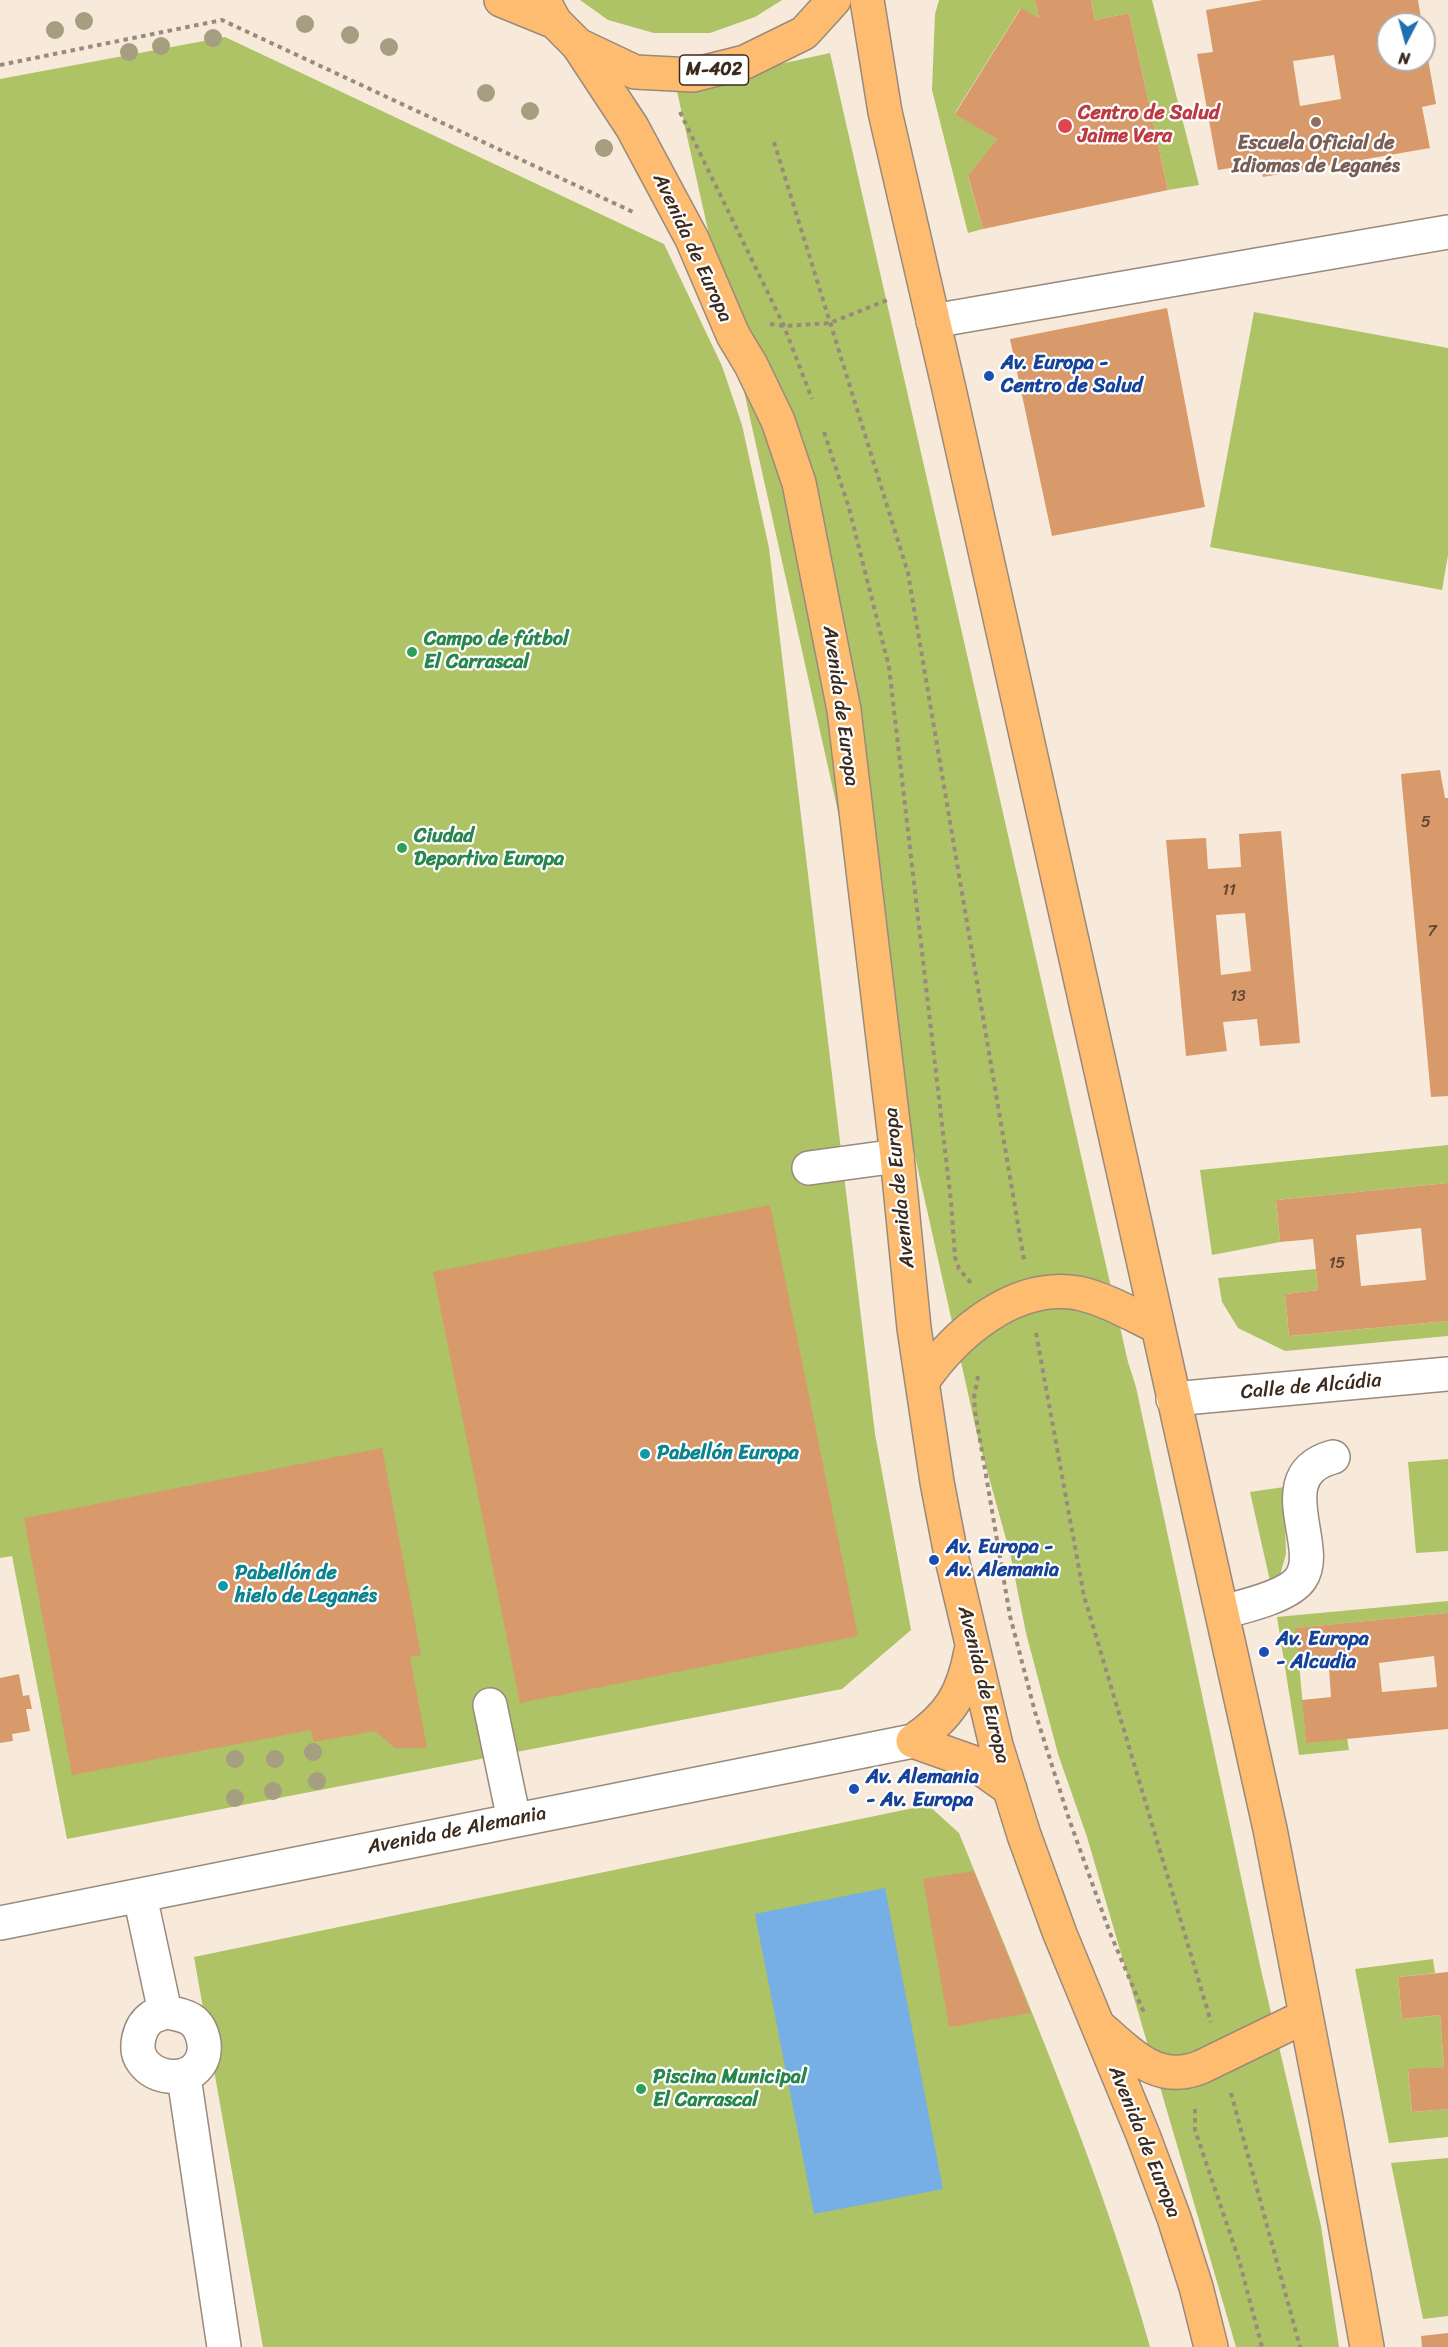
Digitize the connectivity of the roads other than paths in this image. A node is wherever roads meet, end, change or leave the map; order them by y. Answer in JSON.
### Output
{"nodes":[{"id":1,"x":501,"y":0,"type":"edge"},
{"id":2,"x":834,"y":0,"type":"edge"},
{"id":3,"x":867,"y":0,"type":"edge"},
{"id":4,"x":549,"y":11,"type":"edge"},
{"id":5,"x":578,"y":45,"type":"junction"},
{"id":6,"x":1448,"y":232,"type":"edge"},
{"id":7,"x":929,"y":306,"type":"junction"},
{"id":8,"x":897,"y":1155,"type":"junction"},
{"id":9,"x":809,"y":1168,"type":"dead end"},
{"id":10,"x":1158,"y":1328,"type":"junction"},
{"id":11,"x":1448,"y":1374,"type":"edge"},
{"id":12,"x":922,"y":1382,"type":"junction"},
{"id":13,"x":1173,"y":1399,"type":"junction"},
{"id":14,"x":1333,"y":1457,"type":"dead end"},
{"id":15,"x":1221,"y":1612,"type":"junction"},
{"id":16,"x":972,"y":1650,"type":"junction"},
{"id":17,"x":490,"y":1705,"type":"dead end"},
{"id":18,"x":913,"y":1741,"type":"junction"},
{"id":19,"x":1010,"y":1789,"type":"junction"},
{"id":20,"x":514,"y":1820,"type":"junction"},
{"id":21,"x":140,"y":1896,"type":"junction"},
{"id":22,"x":0,"y":1923,"type":"edge"},
{"id":23,"x":165,"y":2012,"type":"junction"},
{"id":24,"x":1306,"y":2016,"type":"junction"},
{"id":25,"x":1096,"y":2023,"type":"junction"},
{"id":26,"x":184,"y":2077,"type":"junction"},
{"id":27,"x":224,"y":2347,"type":"edge"},
{"id":28,"x":1210,"y":2347,"type":"edge"},
{"id":29,"x":1367,"y":2347,"type":"edge"}],
"edges":[{"from":1,"to":4,"type":"main road","number":"M-402"},
{"from":2,"to":5,"type":"main road","number":"M-402"},
{"from":3,"to":7,"type":"main road"},
{"from":4,"to":5,"type":"main road","number":"M-402"},
{"from":5,"to":8,"type":"main road","name":"Avenida de Europa"},
{"from":6,"to":7,"type":"street"},
{"from":7,"to":10,"type":"main road"},
{"from":8,"to":9,"type":"street"},
{"from":8,"to":12,"type":"main road","name":"Avenida de Europa"},
{"from":10,"to":12,"type":"main road"},
{"from":10,"to":13,"type":"main road"},
{"from":11,"to":13,"type":"street","name":"Calle de Alcúdia"},
{"from":12,"to":16,"type":"main road","name":"Avenida de Europa"},
{"from":13,"to":15,"type":"main road"},
{"from":14,"to":15,"type":"street"},
{"from":15,"to":24,"type":"main road"},
{"from":16,"to":18,"type":"main road"},
{"from":16,"to":19,"type":"main road","name":"Avenida de Europa"},
{"from":17,"to":20,"type":"street"},
{"from":18,"to":19,"type":"main road"},
{"from":18,"to":20,"type":"street","name":"Avenida de Alemania"},
{"from":19,"to":25,"type":"main road","name":"Avenida de Europa"},
{"from":20,"to":21,"type":"street","name":"Avenida de Alemania"},
{"from":21,"to":22,"type":"street","name":"Avenida de Alemania"},
{"from":21,"to":23,"type":"street"},
{"from":23,"to":26,"type":"street"},
{"from":23,"to":26,"type":"street"},
{"from":24,"to":25,"type":"main road"},
{"from":24,"to":29,"type":"main road"},
{"from":25,"to":28,"type":"main road","name":"Avenida de Europa"},
{"from":26,"to":27,"type":"street"}]}
